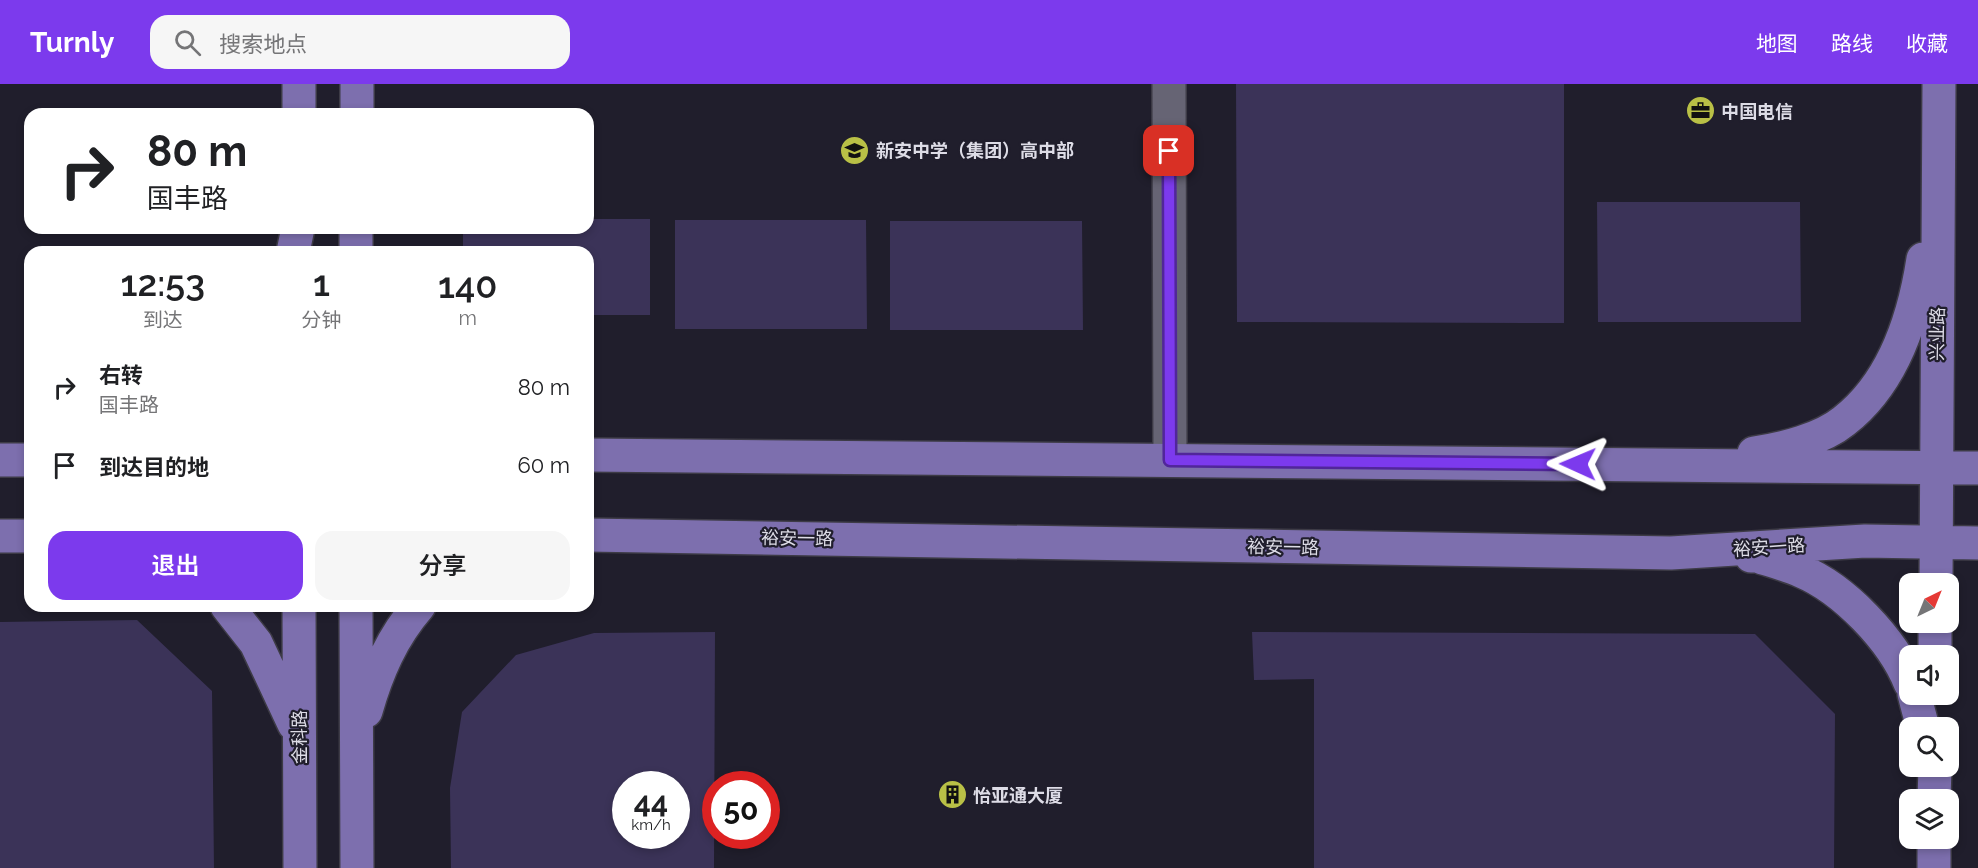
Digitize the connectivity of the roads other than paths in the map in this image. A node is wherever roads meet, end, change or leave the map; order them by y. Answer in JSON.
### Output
{"nodes":[{"id":1,"x":299,"y":84,"type":"edge"},
{"id":2,"x":357,"y":84,"type":"edge"},
{"id":3,"x":1169,"y":84,"type":"edge"},
{"id":4,"x":1939,"y":84,"type":"edge"},
{"id":5,"x":299,"y":108,"type":"edge"},
{"id":6,"x":357,"y":108,"type":"edge"},
{"id":7,"x":1939,"y":162,"type":"junction"},
{"id":8,"x":594,"y":455,"type":"edge"},
{"id":9,"x":0,"y":460,"type":"edge"},
{"id":10,"x":24,"y":460,"type":"edge"},
{"id":11,"x":1170,"y":460,"type":"junction"},
{"id":12,"x":1674,"y":464,"type":"junction"},
{"id":13,"x":1936,"y":467,"type":"junction"},
{"id":14,"x":1978,"y":468,"type":"edge"},
{"id":15,"x":594,"y":535,"type":"edge"},
{"id":16,"x":0,"y":536,"type":"edge"},
{"id":17,"x":24,"y":536,"type":"edge"},
{"id":18,"x":1936,"y":542,"type":"junction"},
{"id":19,"x":1978,"y":543,"type":"edge"},
{"id":20,"x":1671,"y":553,"type":"junction"},
{"id":21,"x":1936,"y":573,"type":"edge"},
{"id":22,"x":232,"y":612,"type":"edge"},
{"id":23,"x":299,"y":612,"type":"edge"},
{"id":24,"x":356,"y":612,"type":"edge"},
{"id":25,"x":413,"y":612,"type":"edge"},
{"id":26,"x":1899,"y":662,"type":"edge"},
{"id":27,"x":299,"y":735,"type":"junction"},
{"id":28,"x":356,"y":741,"type":"junction"},
{"id":29,"x":1934,"y":849,"type":"edge"},
{"id":30,"x":300,"y":868,"type":"edge"},
{"id":31,"x":357,"y":868,"type":"edge"},
{"id":32,"x":1934,"y":868,"type":"edge"}],
"edges":[{"from":1,"to":5,"type":"main road"},
{"from":2,"to":6,"type":"main road"},
{"from":3,"to":11,"type":"street"},
{"from":4,"to":7,"type":"main road","name":"兴业路"},
{"from":7,"to":12,"type":"main road"},
{"from":7,"to":13,"type":"main road","name":"兴业路"},
{"from":8,"to":11,"type":"main road"},
{"from":9,"to":10,"type":"main road"},
{"from":11,"to":12,"type":"main road"},
{"from":12,"to":13,"type":"main road"},
{"from":13,"to":14,"type":"main road"},
{"from":13,"to":18,"type":"main road","name":"兴业路"},
{"from":15,"to":20,"type":"main road","name":"裕安一路"},
{"from":16,"to":17,"type":"main road"},
{"from":18,"to":19,"type":"main road","name":"裕安一路"},
{"from":18,"to":20,"type":"main road","name":"裕安一路"},
{"from":18,"to":21,"type":"main road","name":"兴业路"},
{"from":20,"to":26,"type":"main road"},
{"from":22,"to":27,"type":"main road"},
{"from":23,"to":27,"type":"main road","name":"金科路"},
{"from":24,"to":28,"type":"main road"},
{"from":25,"to":28,"type":"main road"},
{"from":27,"to":30,"type":"main road","name":"金科路"},
{"from":28,"to":31,"type":"main road"},
{"from":29,"to":32,"type":"main road"}]}
